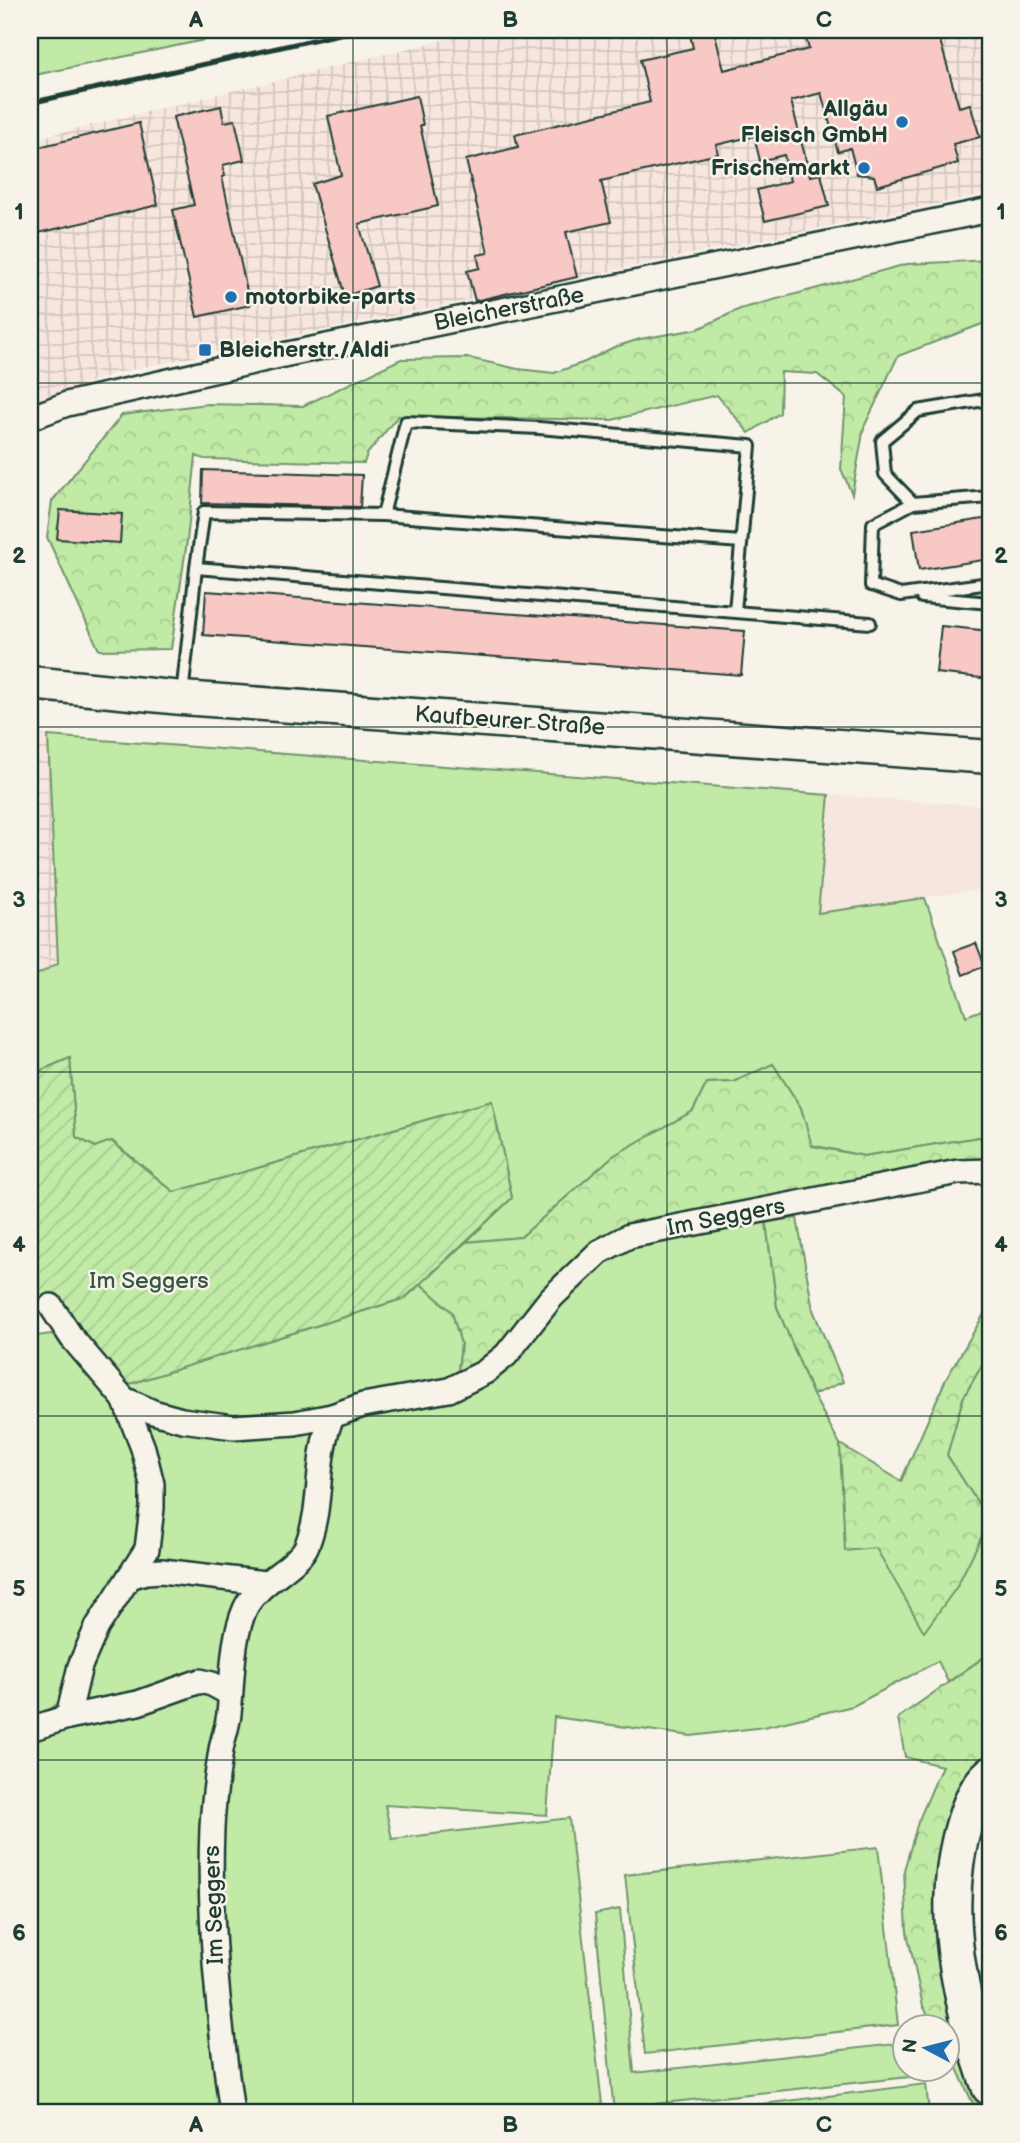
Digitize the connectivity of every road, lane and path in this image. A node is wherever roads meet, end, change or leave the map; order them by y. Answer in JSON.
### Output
{"nodes":[{"id":1,"x":990,"y":209,"type":"edge"},
{"id":2,"x":990,"y":400,"type":"edge"},
{"id":3,"x":30,"y":418,"type":"edge"},
{"id":4,"x":990,"y":497,"type":"edge"},
{"id":5,"x":913,"y":503,"type":"junction"},
{"id":6,"x":383,"y":514,"type":"junction"},
{"id":7,"x":741,"y":542,"type":"junction"},
{"id":8,"x":196,"y":568,"type":"junction"},
{"id":9,"x":990,"y":583,"type":"edge"},
{"id":10,"x":901,"y":595,"type":"junction"},
{"id":11,"x":990,"y":603,"type":"edge"},
{"id":12,"x":735,"y":611,"type":"junction"},
{"id":13,"x":870,"y":623,"type":"dead end"},
{"id":14,"x":30,"y":683,"type":"edge"},
{"id":15,"x":182,"y":698,"type":"junction"},
{"id":16,"x":30,"y":702,"type":"edge"},
{"id":17,"x":990,"y":757,"type":"edge"},
{"id":18,"x":990,"y":776,"type":"edge"},
{"id":19,"x":990,"y":1171,"type":"edge"},
{"id":20,"x":51,"y":1306,"type":"dead end"},
{"id":21,"x":124,"y":1399,"type":"junction"},
{"id":22,"x":331,"y":1416,"type":"junction"},
{"id":23,"x":130,"y":1577,"type":"junction"},
{"id":24,"x":265,"y":1583,"type":"junction"},
{"id":25,"x":230,"y":1698,"type":"junction"},
{"id":26,"x":68,"y":1717,"type":"junction"},
{"id":27,"x":30,"y":1729,"type":"edge"},
{"id":28,"x":990,"y":1775,"type":"edge"},
{"id":29,"x":990,"y":1825,"type":"edge"},
{"id":30,"x":959,"y":1841,"type":"junction"},
{"id":31,"x":990,"y":2087,"type":"edge"},
{"id":32,"x":232,"y":2113,"type":"edge"}],
"edges":[{"from":1,"to":3,"type":"street","name":"Bleicherstraße"},
{"from":2,"to":5,"type":"lane"},
{"from":4,"to":5,"type":"lane"},
{"from":5,"to":10,"type":"lane"},
{"from":6,"to":7,"type":"lane"},
{"from":6,"to":7,"type":"lane"},
{"from":6,"to":8,"type":"lane"},
{"from":7,"to":12,"type":"lane"},
{"from":8,"to":12,"type":"lane"},
{"from":8,"to":15,"type":"lane"},
{"from":9,"to":10,"type":"lane"},
{"from":10,"to":11,"type":"lane"},
{"from":12,"to":13,"type":"lane"},
{"from":14,"to":15,"type":"main road","name":"Kaufbeurer Straße"},
{"from":15,"to":17,"type":"main road","name":"Kaufbeurer Straße"},
{"from":16,"to":18,"type":"main road","name":"Kaufbeurer Straße"},
{"from":19,"to":22,"type":"street","name":"Im Seggers"},
{"from":20,"to":21,"type":"street"},
{"from":21,"to":22,"type":"street"},
{"from":21,"to":23,"type":"street"},
{"from":22,"to":24,"type":"street","name":"Im Seggers"},
{"from":23,"to":24,"type":"street"},
{"from":23,"to":26,"type":"street"},
{"from":24,"to":25,"type":"street","name":"Im Seggers"},
{"from":25,"to":26,"type":"street"},
{"from":25,"to":32,"type":"street","name":"Im Seggers"},
{"from":26,"to":27,"type":"street"},
{"from":28,"to":30,"type":"main road"},
{"from":29,"to":30,"type":"main road"},
{"from":30,"to":31,"type":"main road"}]}
